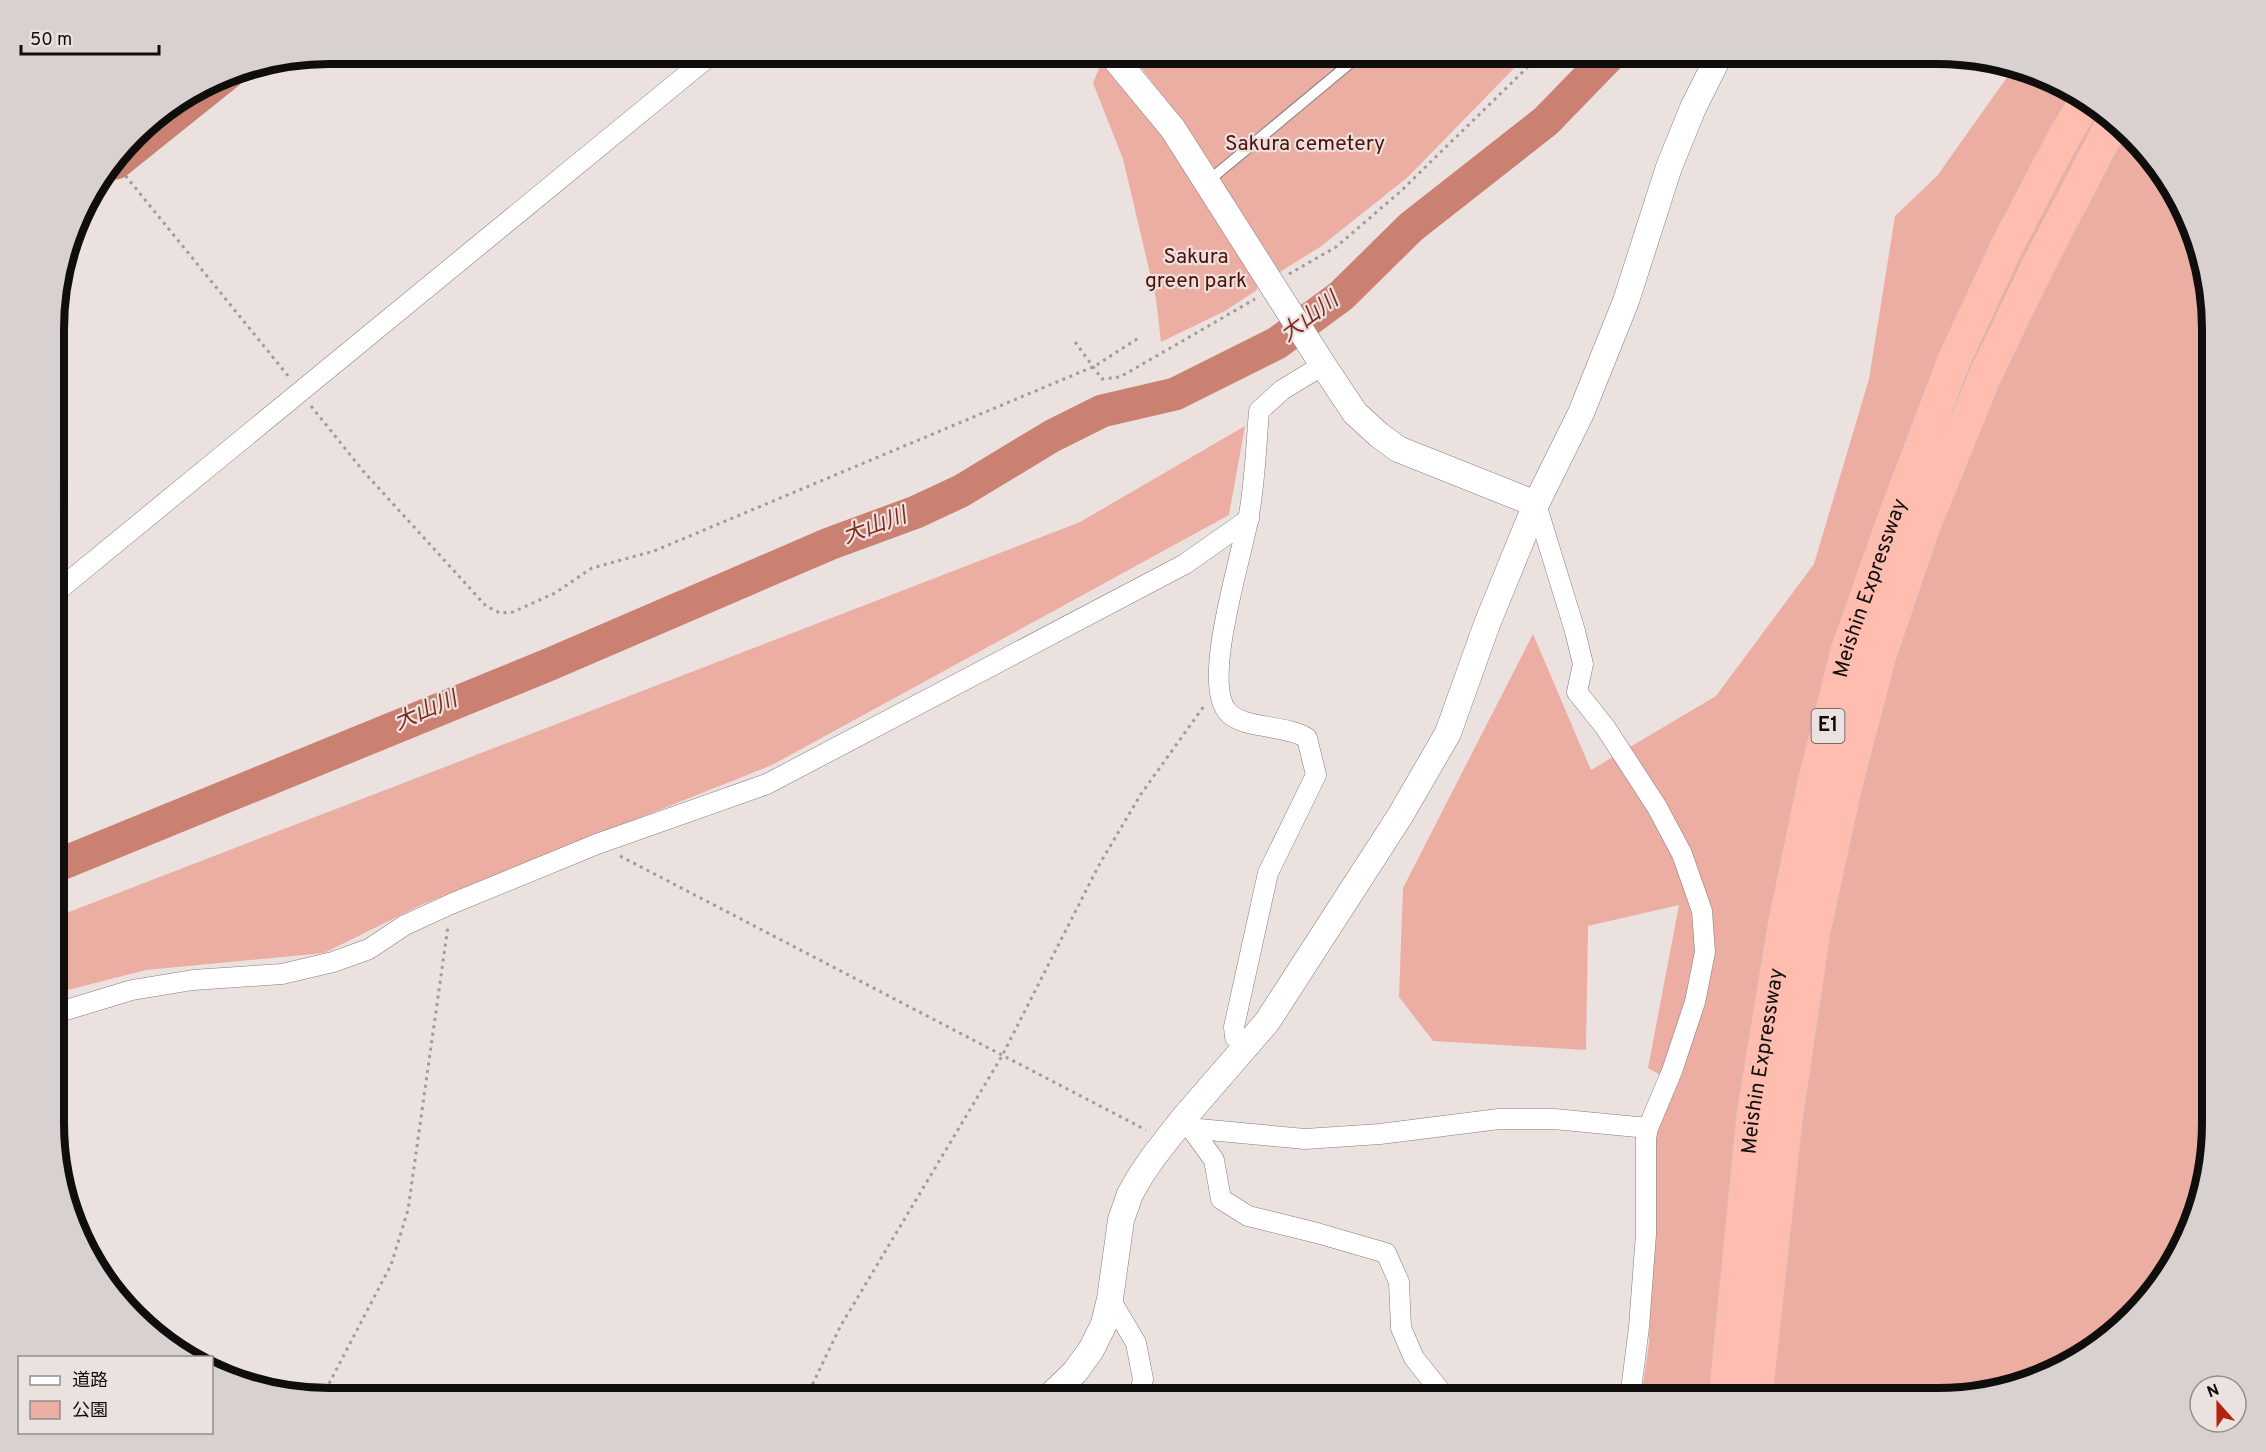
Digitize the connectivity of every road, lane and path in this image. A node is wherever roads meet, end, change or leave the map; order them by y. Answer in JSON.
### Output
{"nodes":[{"id":1,"x":700,"y":64,"type":"edge"},
{"id":2,"x":1119,"y":64,"type":"edge"},
{"id":3,"x":1349,"y":64,"type":"edge"},
{"id":4,"x":1531,"y":64,"type":"edge"},
{"id":5,"x":1715,"y":64,"type":"edge"},
{"id":6,"x":2082,"y":108,"type":"edge"},
{"id":7,"x":2110,"y":129,"type":"edge"},
{"id":8,"x":119,"y":168,"type":"edge"},
{"id":9,"x":1207,"y":183,"type":"junction"},
{"id":10,"x":1277,"y":292,"type":"junction"},
{"id":11,"x":1140,"y":337,"type":"dead end"},
{"id":12,"x":1075,"y":342,"type":"dead end"},
{"id":13,"x":1322,"y":363,"type":"junction"},
{"id":14,"x":1092,"y":368,"type":"junction"},
{"id":15,"x":301,"y":392,"type":"junction"},
{"id":16,"x":1536,"y":504,"type":"junction"},
{"id":17,"x":1249,"y":519,"type":"junction"},
{"id":18,"x":64,"y":585,"type":"edge"},
{"id":19,"x":1217,"y":688,"type":"junction"},
{"id":20,"x":597,"y":844,"type":"junction"},
{"id":21,"x":451,"y":904,"type":"junction"},
{"id":22,"x":64,"y":1011,"type":"edge"},
{"id":23,"x":1246,"y":1047,"type":"junction"},
{"id":24,"x":1002,"y":1056,"type":"junction"},
{"id":25,"x":1648,"y":1128,"type":"junction"},
{"id":26,"x":1178,"y":1132,"type":"junction"},
{"id":27,"x":1110,"y":1299,"type":"junction"},
{"id":28,"x":327,"y":1388,"type":"edge"},
{"id":29,"x":811,"y":1388,"type":"edge"},
{"id":30,"x":1058,"y":1388,"type":"edge"},
{"id":31,"x":1141,"y":1388,"type":"edge"},
{"id":32,"x":1438,"y":1388,"type":"edge"},
{"id":33,"x":1631,"y":1388,"type":"edge"},
{"id":34,"x":1726,"y":1388,"type":"edge"},
{"id":35,"x":1757,"y":1388,"type":"edge"}],
"edges":[{"from":1,"to":15,"type":"street"},
{"from":2,"to":9,"type":"street"},
{"from":3,"to":9,"type":"lane"},
{"from":4,"to":10,"type":"path"},
{"from":5,"to":16,"type":"street"},
{"from":6,"to":34,"type":"highway","name":"Meishin Expressway","number":"E1"},
{"from":7,"to":35,"type":"highway","name":"Meishin Expressway","number":"E1"},
{"from":8,"to":15,"type":"path"},
{"from":9,"to":10,"type":"street"},
{"from":10,"to":13,"type":"street"},
{"from":10,"to":14,"type":"path"},
{"from":11,"to":14,"type":"path"},
{"from":12,"to":14,"type":"path"},
{"from":13,"to":16,"type":"street"},
{"from":13,"to":17,"type":"street"},
{"from":14,"to":15,"type":"path"},
{"from":15,"to":18,"type":"street"},
{"from":16,"to":23,"type":"street"},
{"from":16,"to":25,"type":"street"},
{"from":17,"to":19,"type":"street"},
{"from":17,"to":20,"type":"street"},
{"from":19,"to":23,"type":"street"},
{"from":19,"to":24,"type":"path"},
{"from":20,"to":21,"type":"street"},
{"from":20,"to":24,"type":"path"},
{"from":21,"to":22,"type":"street"},
{"from":21,"to":28,"type":"path"},
{"from":23,"to":26,"type":"street"},
{"from":24,"to":26,"type":"path"},
{"from":24,"to":29,"type":"path"},
{"from":25,"to":26,"type":"street"},
{"from":25,"to":33,"type":"street"},
{"from":26,"to":27,"type":"street"},
{"from":26,"to":32,"type":"street"},
{"from":27,"to":30,"type":"street"},
{"from":27,"to":31,"type":"street"}]}
